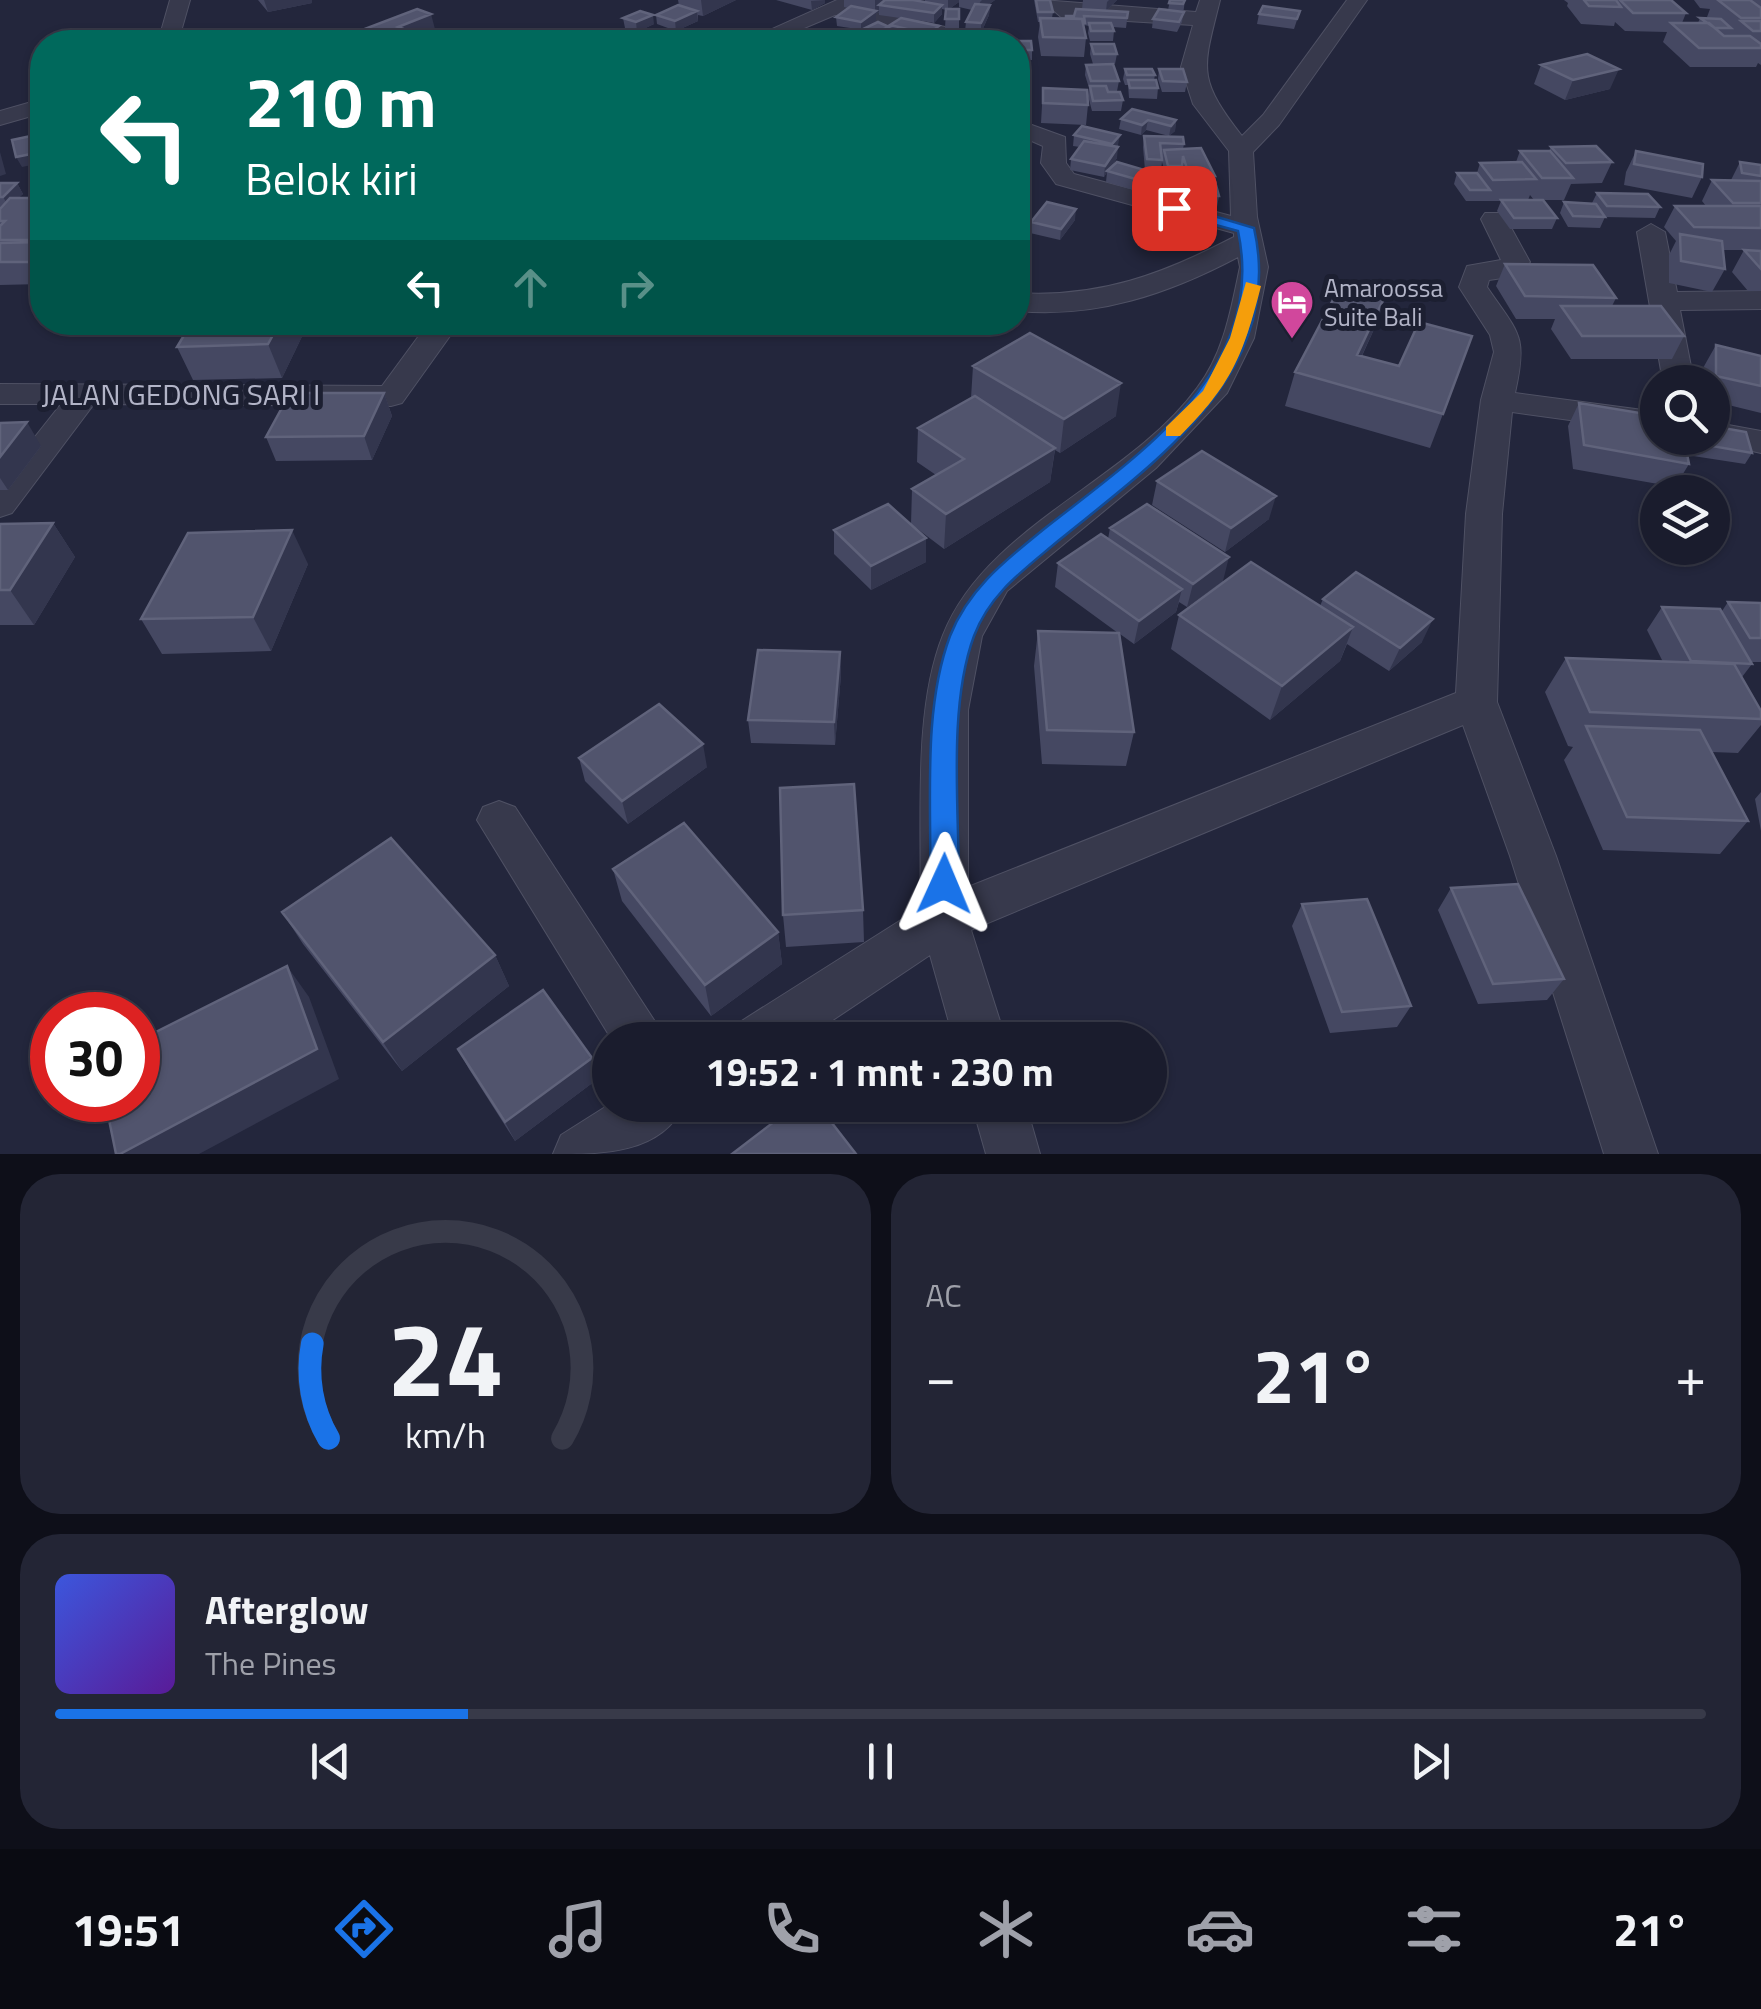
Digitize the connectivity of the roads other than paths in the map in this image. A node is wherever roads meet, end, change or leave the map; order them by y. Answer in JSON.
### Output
{"nodes":[{"id":1,"x":180,"y":0,"type":"edge"},
{"id":2,"x":1052,"y":0,"type":"edge"},
{"id":3,"x":1357,"y":0,"type":"edge"},
{"id":4,"x":843,"y":4,"type":"edge"},
{"id":5,"x":1207,"y":9,"type":"edge"},
{"id":6,"x":171,"y":30,"type":"edge"},
{"id":7,"x":782,"y":30,"type":"edge"},
{"id":8,"x":941,"y":30,"type":"edge"},
{"id":9,"x":30,"y":109,"type":"edge"},
{"id":10,"x":0,"y":118,"type":"edge"},
{"id":11,"x":1030,"y":132,"type":"edge"},
{"id":12,"x":1241,"y":151,"type":"junction"},
{"id":13,"x":1494,"y":219,"type":"dead end"},
{"id":14,"x":1651,"y":232,"type":"dead end"},
{"id":15,"x":1247,"y":235,"type":"junction"},
{"id":16,"x":1761,"y":300,"type":"edge"},
{"id":17,"x":1664,"y":301,"type":"junction"},
{"id":18,"x":1030,"y":302,"type":"edge"},
{"id":19,"x":436,"y":335,"type":"edge"},
{"id":20,"x":1676,"y":365,"type":"edge"},
{"id":21,"x":0,"y":394,"type":"edge"},
{"id":22,"x":85,"y":394,"type":"junction"},
{"id":23,"x":1498,"y":400,"type":"junction"},
{"id":24,"x":1640,"y":420,"type":"edge"},
{"id":25,"x":1730,"y":438,"type":"edge"},
{"id":26,"x":1759,"y":447,"type":"edge"},
{"id":27,"x":0,"y":505,"type":"edge"},
{"id":28,"x":1476,"y":702,"type":"junction"},
{"id":29,"x":499,"y":820,"type":"dead end"},
{"id":30,"x":944,"y":919,"type":"junction"},
{"id":31,"x":629,"y":1022,"type":"edge"},
{"id":32,"x":786,"y":1022,"type":"edge"},
{"id":33,"x":975,"y":1022,"type":"edge"},
{"id":34,"x":630,"y":1122,"type":"edge"},
{"id":35,"x":1004,"y":1122,"type":"edge"},
{"id":36,"x":580,"y":1154,"type":"edge"},
{"id":37,"x":1013,"y":1154,"type":"edge"},
{"id":38,"x":1631,"y":1154,"type":"edge"}],
"edges":[{"from":1,"to":6,"type":"street"},
{"from":2,"to":5,"type":"street"},
{"from":3,"to":12,"type":"street"},
{"from":4,"to":7,"type":"street"},
{"from":4,"to":8,"type":"street"},
{"from":5,"to":12,"type":"street"},
{"from":9,"to":10,"type":"street"},
{"from":11,"to":15,"type":"street"},
{"from":12,"to":15,"type":"street"},
{"from":13,"to":23,"type":"street"},
{"from":14,"to":17,"type":"street"},
{"from":15,"to":18,"type":"street"},
{"from":15,"to":30,"type":"street"},
{"from":16,"to":17,"type":"street"},
{"from":17,"to":20,"type":"street"},
{"from":19,"to":22,"type":"street","name":"JALAN GEDONG SARI I"},
{"from":21,"to":22,"type":"street","name":"JALAN GEDONG SARI I"},
{"from":22,"to":27,"type":"street"},
{"from":23,"to":24,"type":"street"},
{"from":23,"to":28,"type":"street"},
{"from":25,"to":26,"type":"street"},
{"from":28,"to":30,"type":"street"},
{"from":28,"to":38,"type":"street"},
{"from":29,"to":31,"type":"street"},
{"from":30,"to":32,"type":"street"},
{"from":30,"to":33,"type":"street"},
{"from":34,"to":36,"type":"street"},
{"from":35,"to":37,"type":"street"}]}
